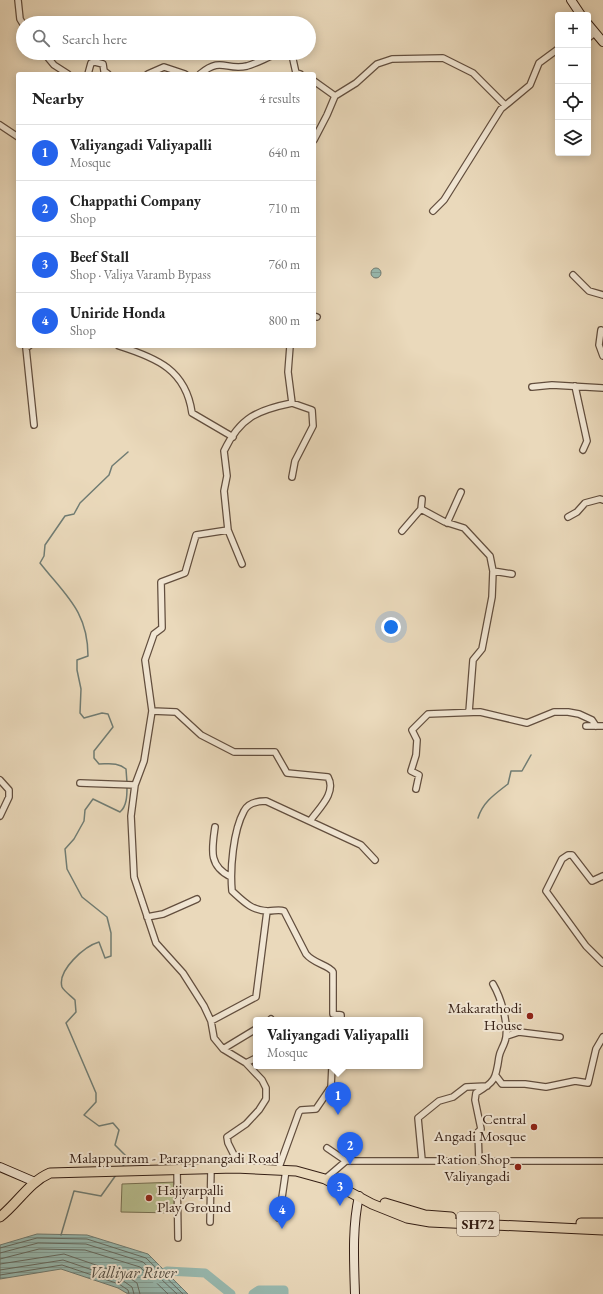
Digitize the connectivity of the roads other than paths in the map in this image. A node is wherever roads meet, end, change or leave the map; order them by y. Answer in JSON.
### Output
{"nodes":[{"id":1,"x":18,"y":0,"type":"edge"},
{"id":2,"x":571,"y":0,"type":"edge"},
{"id":3,"x":579,"y":12,"type":"edge"},
{"id":4,"x":20,"y":16,"type":"edge"},
{"id":5,"x":591,"y":36,"type":"edge"},
{"id":6,"x":603,"y":42,"type":"edge"},
{"id":7,"x":555,"y":51,"type":"edge"},
{"id":8,"x":50,"y":60,"type":"edge"},
{"id":9,"x":263,"y":60,"type":"edge"},
{"id":10,"x":293,"y":60,"type":"edge"},
{"id":11,"x":65,"y":72,"type":"edge"},
{"id":12,"x":89,"y":72,"type":"edge"},
{"id":13,"x":105,"y":72,"type":"edge"},
{"id":14,"x":153,"y":72,"type":"edge"},
{"id":15,"x":178,"y":72,"type":"edge"},
{"id":16,"x":203,"y":72,"type":"edge"},
{"id":17,"x":296,"y":72,"type":"edge"},
{"id":18,"x":316,"y":82,"type":"edge"},
{"id":19,"x":335,"y":96,"type":"junction"},
{"id":20,"x":505,"y":105,"type":"junction"},
{"id":21,"x":0,"y":125,"type":"edge"},
{"id":22,"x":16,"y":136,"type":"edge"},
{"id":23,"x":316,"y":136,"type":"edge"},
{"id":24,"x":432,"y":211,"type":"dead end"},
{"id":25,"x":573,"y":275,"type":"dead end"},
{"id":26,"x":603,"y":295,"type":"edge"},
{"id":27,"x":601,"y":330,"type":"dead end"},
{"id":28,"x":26,"y":348,"type":"edge"},
{"id":29,"x":126,"y":348,"type":"edge"},
{"id":30,"x":290,"y":348,"type":"edge"},
{"id":31,"x":603,"y":356,"type":"edge"},
{"id":32,"x":575,"y":386,"type":"junction"},
{"id":33,"x":532,"y":387,"type":"dead end"},
{"id":34,"x":603,"y":388,"type":"edge"},
{"id":35,"x":292,"y":403,"type":"junction"},
{"id":36,"x":34,"y":425,"type":"dead end"},
{"id":37,"x":233,"y":437,"type":"junction"},
{"id":38,"x":583,"y":450,"type":"dead end"},
{"id":39,"x":292,"y":477,"type":"dead end"},
{"id":40,"x":461,"y":492,"type":"dead end"},
{"id":41,"x":422,"y":499,"type":"dead end"},
{"id":42,"x":603,"y":500,"type":"edge"},
{"id":43,"x":420,"y":509,"type":"junction"},
{"id":44,"x":568,"y":517,"type":"dead end"},
{"id":45,"x":447,"y":523,"type":"junction"},
{"id":46,"x":228,"y":530,"type":"junction"},
{"id":47,"x":402,"y":530,"type":"dead end"},
{"id":48,"x":242,"y":564,"type":"dead end"},
{"id":49,"x":493,"y":571,"type":"junction"},
{"id":50,"x":512,"y":574,"type":"dead end"},
{"id":51,"x":152,"y":711,"type":"junction"},
{"id":52,"x":469,"y":712,"type":"junction"},
{"id":53,"x":586,"y":726,"type":"dead end"},
{"id":54,"x":596,"y":726,"type":"junction"},
{"id":55,"x":603,"y":726,"type":"edge"},
{"id":56,"x":0,"y":780,"type":"edge"},
{"id":57,"x":80,"y":783,"type":"dead end"},
{"id":58,"x":133,"y":785,"type":"junction"},
{"id":59,"x":416,"y":789,"type":"dead end"},
{"id":60,"x":0,"y":816,"type":"edge"},
{"id":61,"x":310,"y":821,"type":"junction"},
{"id":62,"x":215,"y":828,"type":"dead end"},
{"id":63,"x":375,"y":860,"type":"dead end"},
{"id":64,"x":603,"y":876,"type":"edge"},
{"id":65,"x":231,"y":877,"type":"junction"},
{"id":66,"x":197,"y":899,"type":"dead end"},
{"id":67,"x":267,"y":911,"type":"junction"},
{"id":68,"x":147,"y":917,"type":"junction"},
{"id":69,"x":603,"y":963,"type":"edge"},
{"id":70,"x":493,"y":984,"type":"dead end"},
{"id":71,"x":341,"y":1017,"type":"edge"},
{"id":72,"x":211,"y":1021,"type":"junction"},
{"id":73,"x":253,"y":1031,"type":"edge"},
{"id":74,"x":507,"y":1036,"type":"junction"},
{"id":75,"x":560,"y":1037,"type":"dead end"},
{"id":76,"x":603,"y":1037,"type":"edge"},
{"id":77,"x":223,"y":1049,"type":"junction"},
{"id":78,"x":253,"y":1060,"type":"edge"},
{"id":79,"x":246,"y":1063,"type":"junction"},
{"id":80,"x":332,"y":1069,"type":"edge"},
{"id":81,"x":496,"y":1076,"type":"junction"},
{"id":82,"x":488,"y":1086,"type":"junction"},
{"id":83,"x":327,"y":1148,"type":"dead end"},
{"id":84,"x":422,"y":1160,"type":"junction"},
{"id":85,"x":346,"y":1161,"type":"junction"},
{"id":86,"x":479,"y":1161,"type":"junction"},
{"id":87,"x":603,"y":1161,"type":"edge"},
{"id":88,"x":0,"y":1167,"type":"edge"},
{"id":89,"x":211,"y":1168,"type":"junction"},
{"id":90,"x":235,"y":1168,"type":"junction"},
{"id":91,"x":177,"y":1169,"type":"junction"},
{"id":92,"x":282,"y":1170,"type":"junction"},
{"id":93,"x":325,"y":1179,"type":"junction"},
{"id":94,"x":35,"y":1182,"type":"junction"},
{"id":95,"x":359,"y":1196,"type":"junction"},
{"id":96,"x":0,"y":1217,"type":"edge"},
{"id":97,"x":279,"y":1218,"type":"dead end"},
{"id":98,"x":210,"y":1222,"type":"dead end"},
{"id":99,"x":603,"y":1223,"type":"edge"},
{"id":100,"x":603,"y":1230,"type":"edge"},
{"id":101,"x":178,"y":1238,"type":"dead end"},
{"id":102,"x":355,"y":1294,"type":"edge"}],
"edges":[{"from":1,"to":4,"type":"street"},
{"from":2,"to":3,"type":"street"},
{"from":5,"to":6,"type":"street"},
{"from":7,"to":20,"type":"street"},
{"from":8,"to":11,"type":"street"},
{"from":9,"to":16,"type":"street"},
{"from":10,"to":17,"type":"street"},
{"from":12,"to":13,"type":"street"},
{"from":14,"to":15,"type":"street"},
{"from":18,"to":19,"type":"street"},
{"from":19,"to":20,"type":"street"},
{"from":19,"to":23,"type":"street"},
{"from":20,"to":24,"type":"street"},
{"from":21,"to":22,"type":"street"},
{"from":25,"to":26,"type":"street"},
{"from":27,"to":31,"type":"street"},
{"from":28,"to":36,"type":"street"},
{"from":29,"to":37,"type":"street"},
{"from":30,"to":35,"type":"street"},
{"from":32,"to":33,"type":"street"},
{"from":32,"to":34,"type":"street"},
{"from":32,"to":38,"type":"street"},
{"from":35,"to":37,"type":"street"},
{"from":35,"to":39,"type":"street"},
{"from":37,"to":46,"type":"street"},
{"from":40,"to":45,"type":"street"},
{"from":41,"to":43,"type":"street"},
{"from":42,"to":44,"type":"street"},
{"from":43,"to":45,"type":"street"},
{"from":43,"to":47,"type":"street"},
{"from":45,"to":49,"type":"street"},
{"from":46,"to":48,"type":"street"},
{"from":46,"to":51,"type":"street"},
{"from":49,"to":50,"type":"street"},
{"from":49,"to":52,"type":"street"},
{"from":51,"to":58,"type":"street"},
{"from":51,"to":61,"type":"street"},
{"from":52,"to":54,"type":"street"},
{"from":52,"to":59,"type":"street"},
{"from":53,"to":54,"type":"street"},
{"from":54,"to":55,"type":"street"},
{"from":56,"to":60,"type":"street"},
{"from":57,"to":58,"type":"street"},
{"from":58,"to":68,"type":"street"},
{"from":61,"to":63,"type":"street"},
{"from":61,"to":65,"type":"street"},
{"from":62,"to":65,"type":"street"},
{"from":64,"to":69,"type":"street"},
{"from":65,"to":67,"type":"street"},
{"from":66,"to":68,"type":"street"},
{"from":67,"to":71,"type":"street"},
{"from":67,"to":72,"type":"street"},
{"from":68,"to":72,"type":"street"},
{"from":70,"to":74,"type":"street"},
{"from":72,"to":77,"type":"street"},
{"from":73,"to":77,"type":"street"},
{"from":74,"to":75,"type":"street"},
{"from":74,"to":81,"type":"street"},
{"from":76,"to":81,"type":"street"},
{"from":77,"to":79,"type":"street"},
{"from":78,"to":79,"type":"street"},
{"from":79,"to":90,"type":"street"},
{"from":80,"to":92,"type":"street"},
{"from":81,"to":82,"type":"street"},
{"from":82,"to":84,"type":"street"},
{"from":82,"to":86,"type":"street"},
{"from":83,"to":85,"type":"street"},
{"from":84,"to":85,"type":"street"},
{"from":84,"to":86,"type":"street"},
{"from":85,"to":93,"type":"street"},
{"from":86,"to":87,"type":"street"},
{"from":88,"to":94,"type":"street"},
{"from":89,"to":90,"type":"main road","name":"Malappurram - Parappnangadi Road","number":"SH72"},
{"from":89,"to":91,"type":"main road","name":"Malappurram - Parappnangadi Road","number":"SH72"},
{"from":89,"to":98,"type":"street"},
{"from":90,"to":92,"type":"main road","name":"Malappurram - Parappnangadi Road","number":"SH72"},
{"from":91,"to":94,"type":"main road","name":"Malappurram - Parappnangadi Road","number":"SH72"},
{"from":91,"to":101,"type":"street"},
{"from":92,"to":93,"type":"main road","name":"Malappurram - Parappnangadi Road","number":"SH72"},
{"from":92,"to":97,"type":"street"},
{"from":93,"to":95,"type":"main road","name":"Malappurram - Parappnangadi Road","number":"SH72"},
{"from":94,"to":96,"type":"main road","name":"Malappurram - Parappnangadi Road","number":"SH72"},
{"from":95,"to":99,"type":"main road","name":"Malappurram - Parappnangadi Road","number":"SH72"},
{"from":95,"to":100,"type":"main road","name":"Malappurram - Parappnangadi Road","number":"SH72"},
{"from":95,"to":102,"type":"street"}]}
